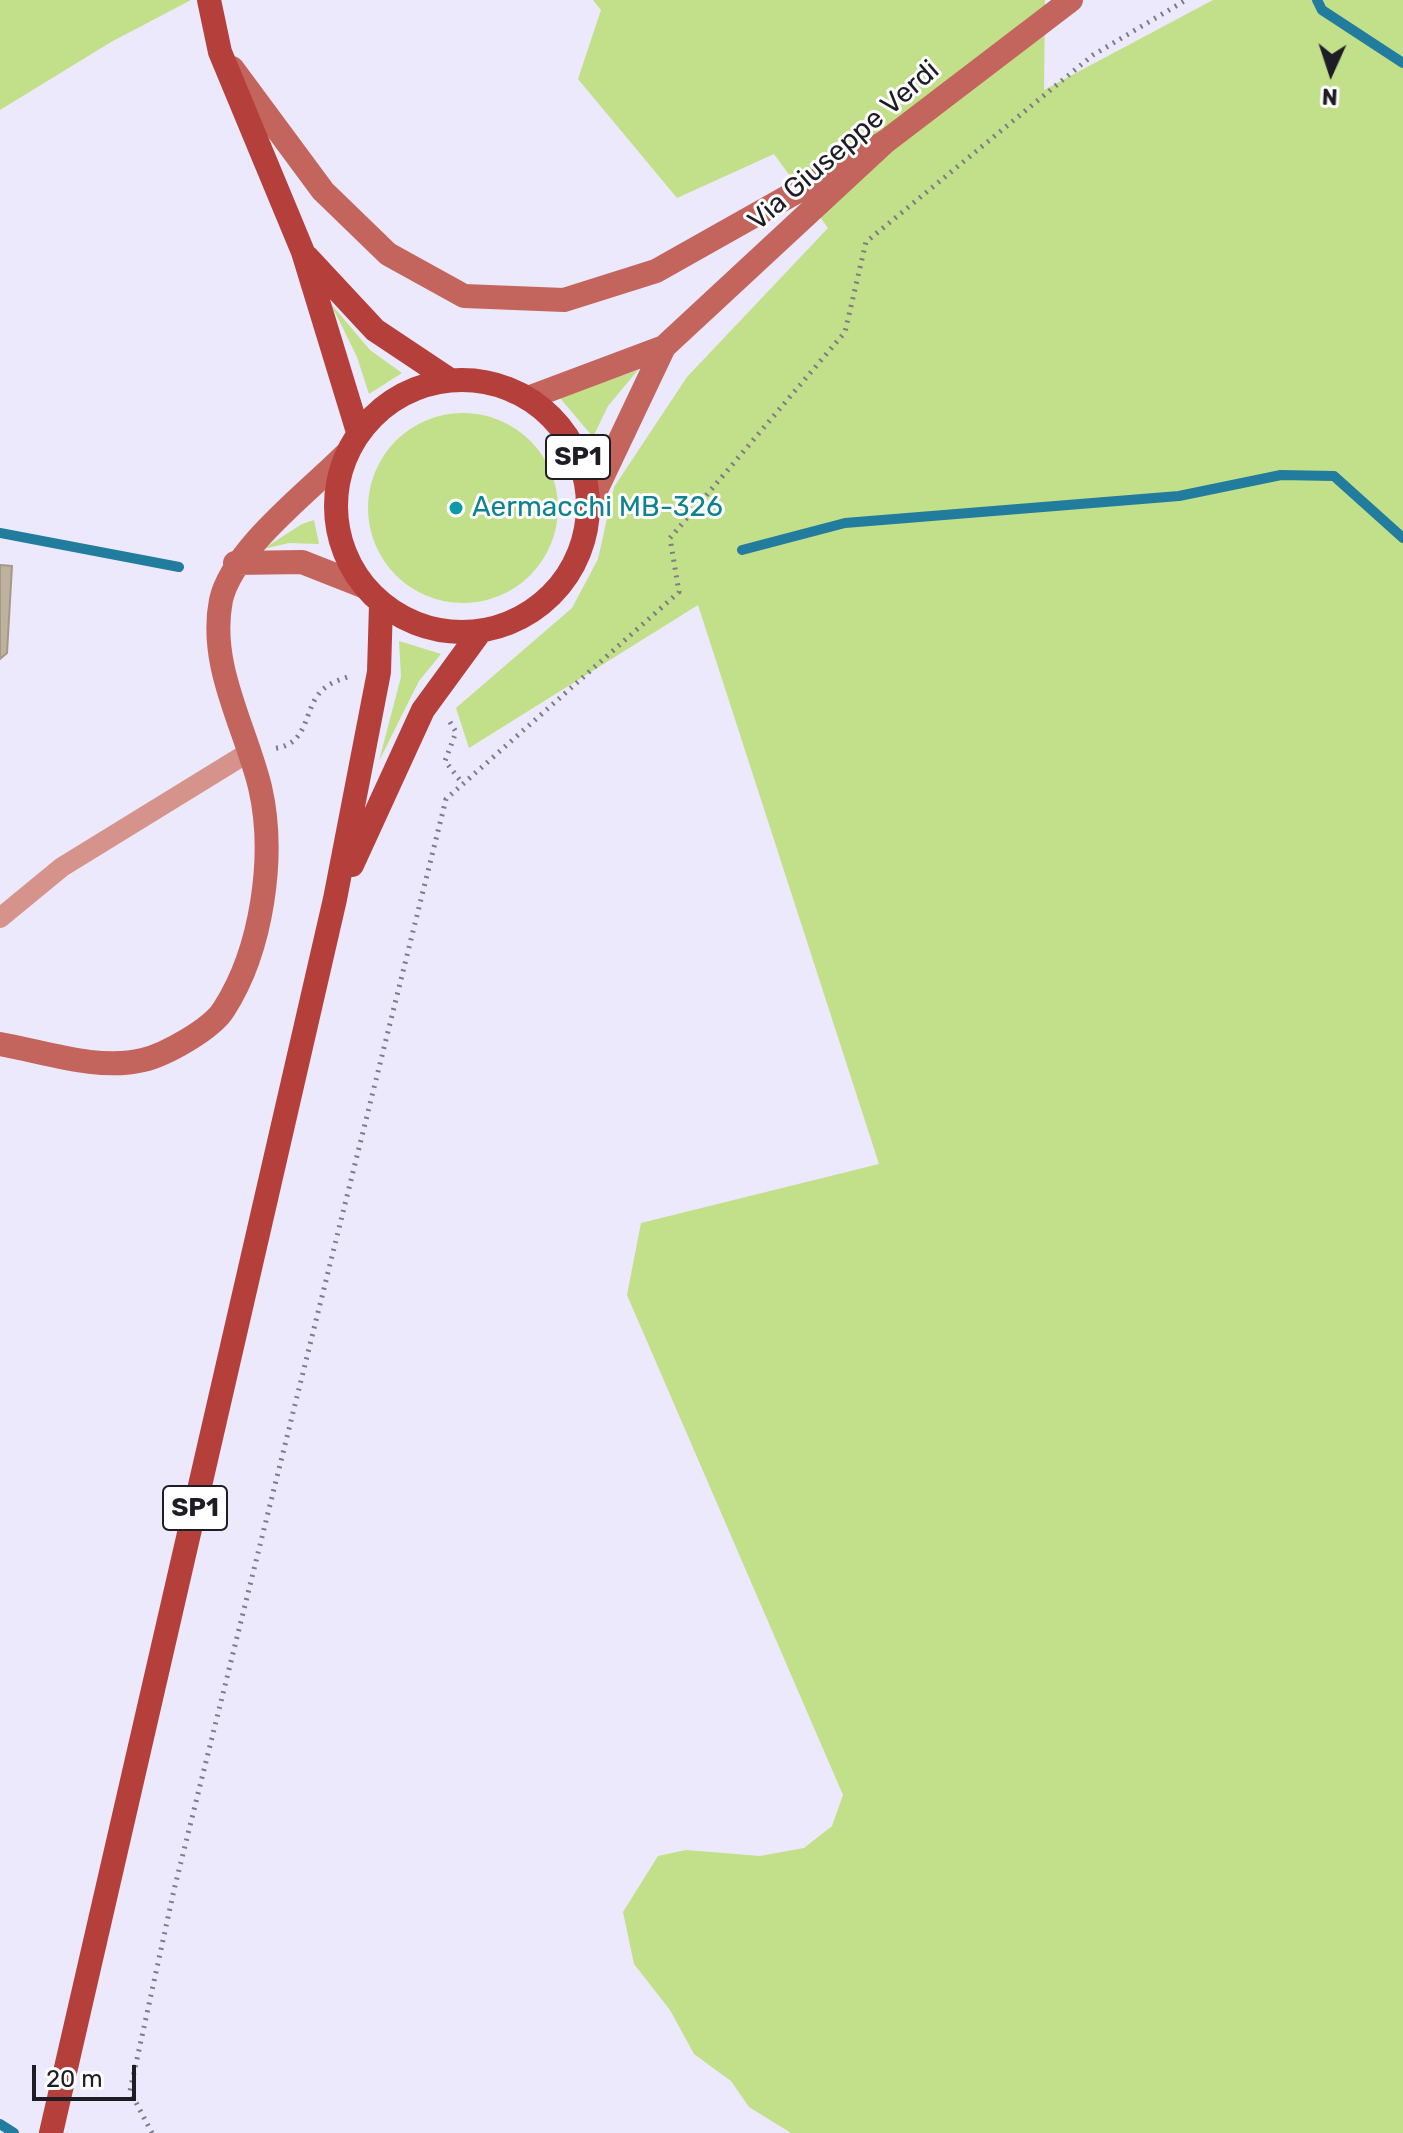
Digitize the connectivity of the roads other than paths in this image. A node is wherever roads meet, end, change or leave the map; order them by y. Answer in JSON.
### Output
{"nodes":[{"id":1,"x":209,"y":0,"type":"edge"},
{"id":2,"x":1071,"y":0,"type":"edge"},
{"id":3,"x":220,"y":52,"type":"junction"},
{"id":4,"x":885,"y":142,"type":"junction"},
{"id":5,"x":303,"y":252,"type":"junction"},
{"id":6,"x":664,"y":347,"type":"junction"},
{"id":7,"x":450,"y":380,"type":"junction"},
{"id":8,"x":528,"y":398,"type":"junction"},
{"id":9,"x":358,"y":432,"type":"junction"},
{"id":10,"x":345,"y":455,"type":"junction"},
{"id":11,"x":589,"y":505,"type":"junction"},
{"id":12,"x":235,"y":563,"type":"junction"},
{"id":13,"x":363,"y":586,"type":"junction"},
{"id":14,"x":381,"y":604,"type":"junction"},
{"id":15,"x":480,"y":632,"type":"junction"},
{"id":16,"x":249,"y":752,"type":"junction"},
{"id":17,"x":335,"y":899,"type":"junction"},
{"id":18,"x":0,"y":918,"type":"edge"},
{"id":19,"x":0,"y":1044,"type":"edge"},
{"id":20,"x":53,"y":2125,"type":"edge"}],
"edges":[{"from":1,"to":3,"type":"main road","number":"SP1"},
{"from":2,"to":4,"type":"main road","name":"Via Giuseppe Verdi"},
{"from":3,"to":4,"type":"main road"},
{"from":3,"to":5,"type":"main road","number":"SP1"},
{"from":4,"to":6,"type":"main road","name":"Via Giuseppe Verdi"},
{"from":5,"to":7,"type":"main road","number":"SP1"},
{"from":5,"to":9,"type":"main road","number":"SP1"},
{"from":6,"to":8,"type":"main road","name":"Via Giuseppe Verdi"},
{"from":6,"to":11,"type":"main road","name":"Via Giuseppe Verdi"},
{"from":7,"to":8,"type":"main road","number":"SP1"},
{"from":7,"to":9,"type":"main road","number":"SP1"},
{"from":8,"to":11,"type":"main road","number":"SP1"},
{"from":9,"to":10,"type":"main road","number":"SP1"},
{"from":10,"to":12,"type":"main road"},
{"from":10,"to":13,"type":"main road","number":"SP1"},
{"from":11,"to":15,"type":"main road","number":"SP1"},
{"from":12,"to":13,"type":"main road"},
{"from":12,"to":16,"type":"main road"},
{"from":13,"to":14,"type":"main road","number":"SP1"},
{"from":14,"to":15,"type":"main road","number":"SP1"},
{"from":14,"to":17,"type":"main road","number":"SP1"},
{"from":15,"to":17,"type":"main road","number":"SP1"},
{"from":16,"to":18,"type":"lane"},
{"from":16,"to":19,"type":"main road"},
{"from":17,"to":20,"type":"main road","number":"SP1"}]}
